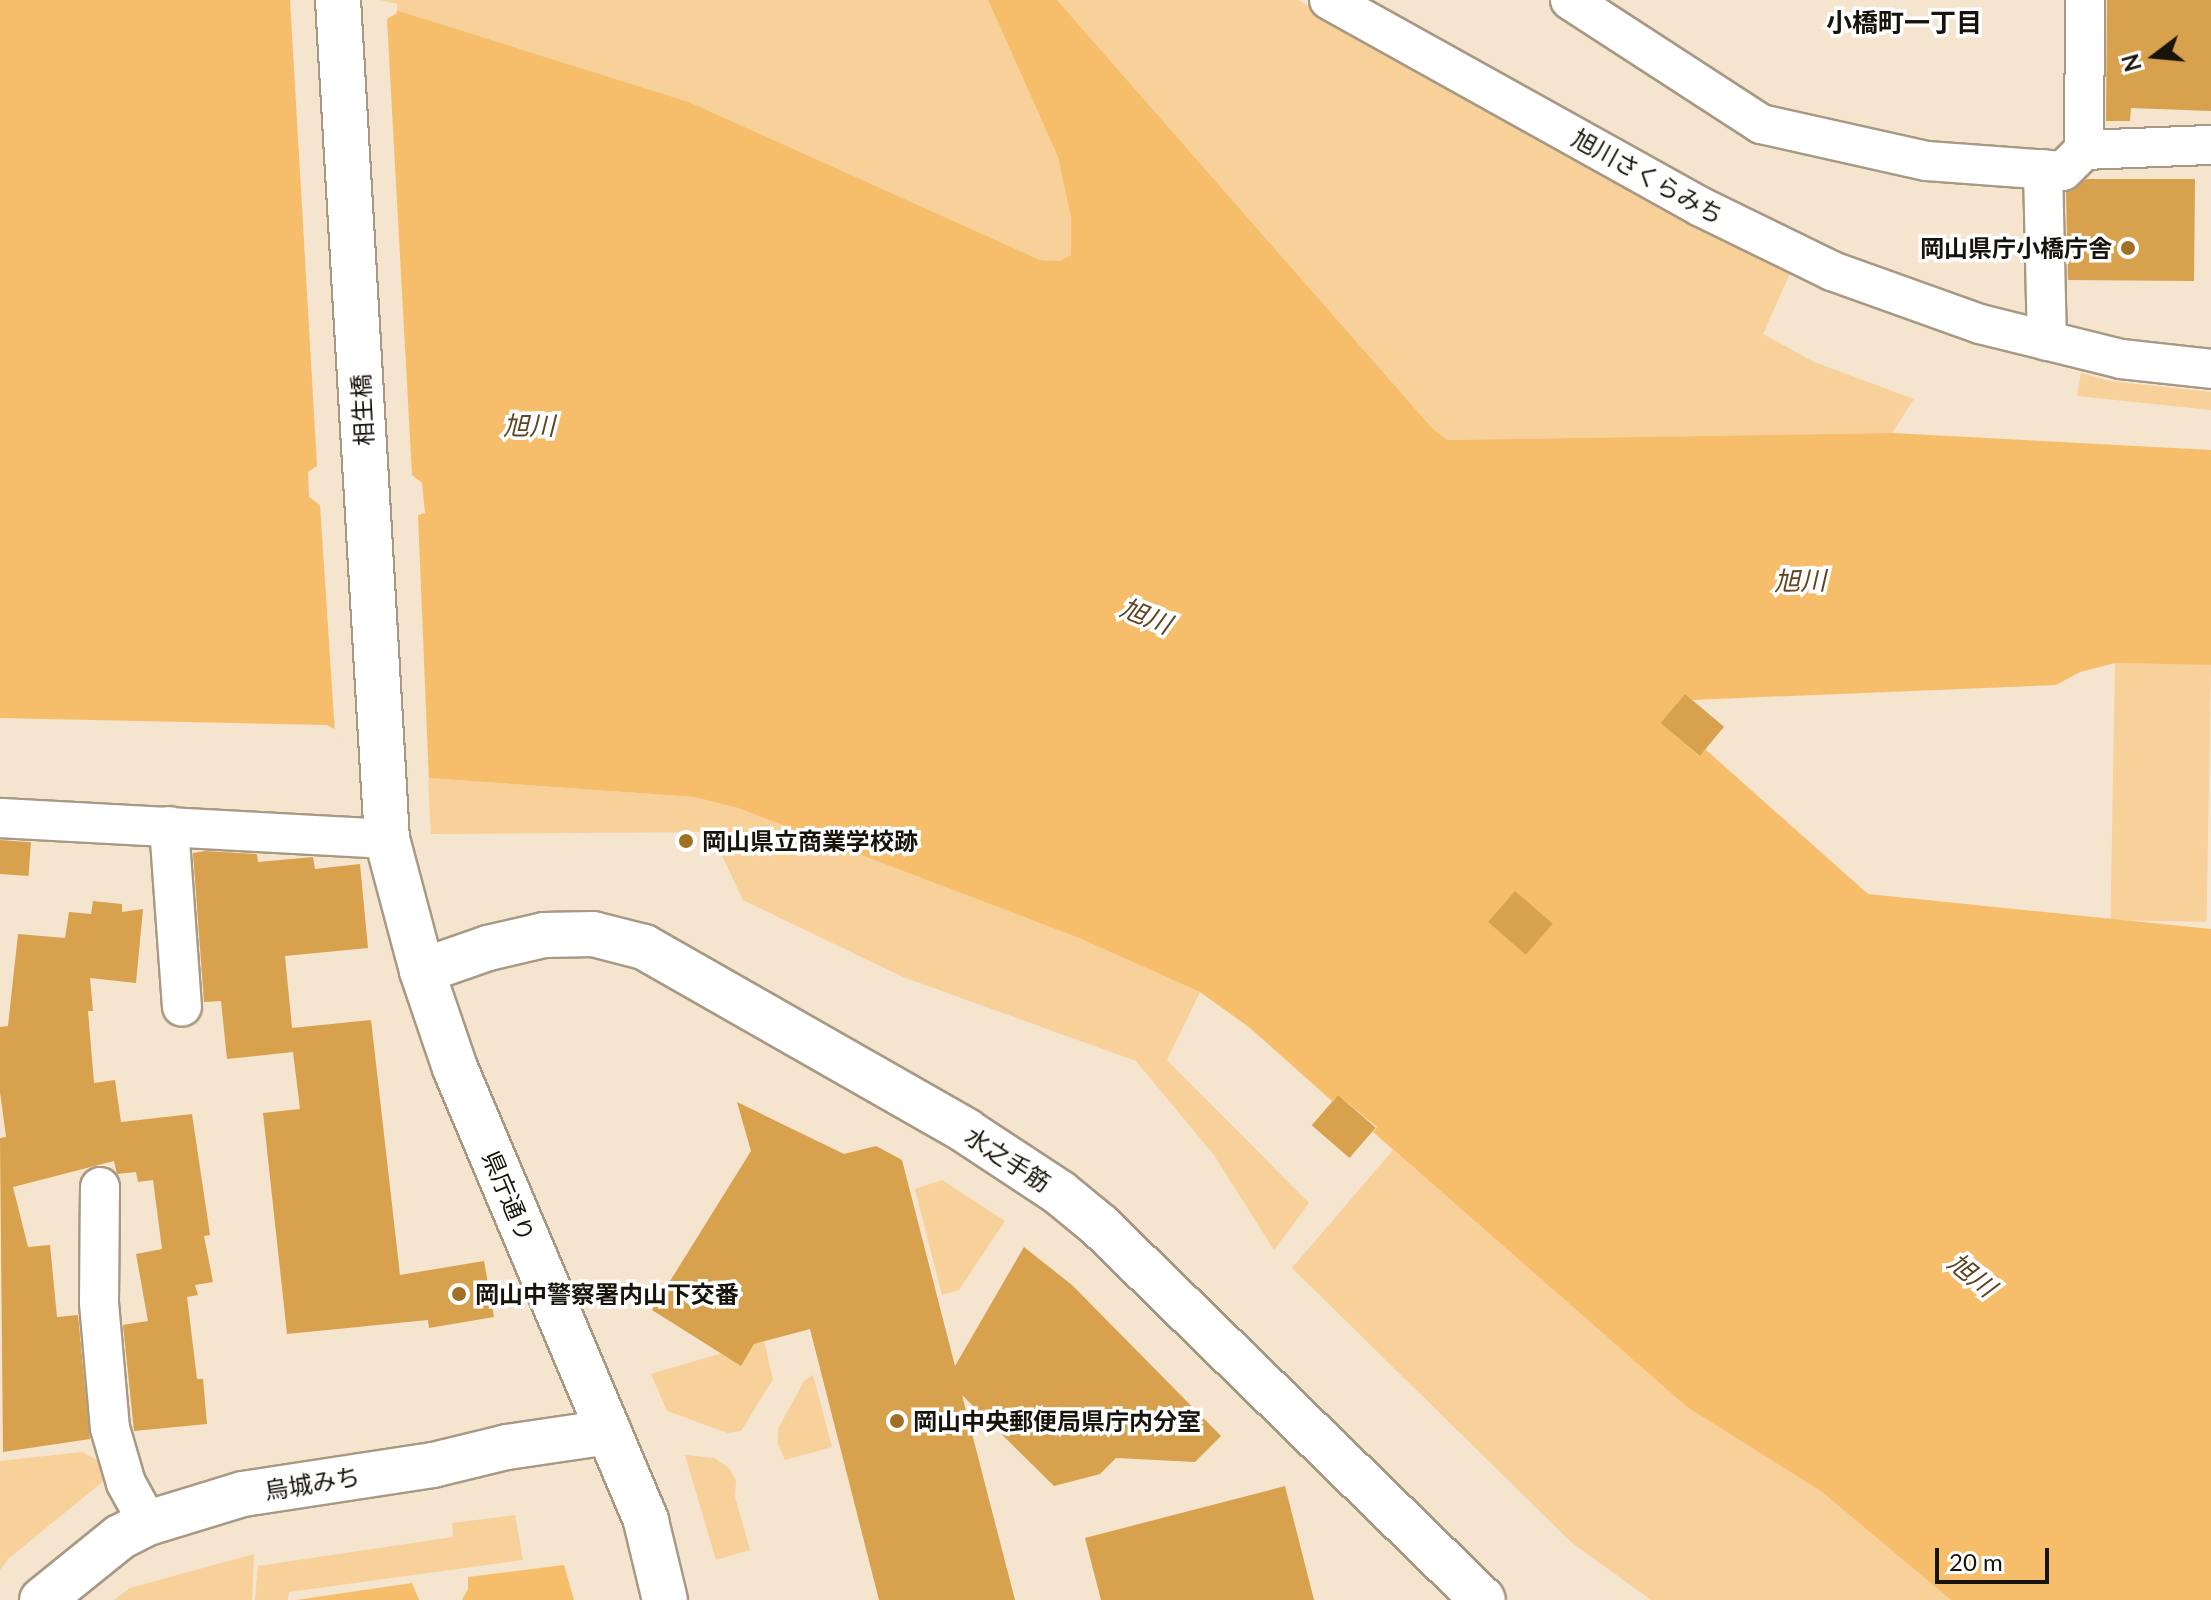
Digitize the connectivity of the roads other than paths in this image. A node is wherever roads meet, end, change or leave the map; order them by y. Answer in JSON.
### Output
{"nodes":[{"id":1,"x":338,"y":0,"type":"edge"},
{"id":2,"x":1329,"y":0,"type":"edge"},
{"id":3,"x":1570,"y":0,"type":"edge"},
{"id":4,"x":2085,"y":0,"type":"edge"},
{"id":5,"x":2211,"y":145,"type":"edge"},
{"id":6,"x":2084,"y":150,"type":"junction"},
{"id":7,"x":2043,"y":169,"type":"junction"},
{"id":8,"x":2047,"y":341,"type":"junction"},
{"id":9,"x":2211,"y":369,"type":"edge"},
{"id":10,"x":0,"y":818,"type":"edge"},
{"id":11,"x":169,"y":826,"type":"junction"},
{"id":12,"x":386,"y":829,"type":"junction"},
{"id":13,"x":422,"y":971,"type":"junction"},
{"id":14,"x":182,"y":1007,"type":"dead end"},
{"id":15,"x":100,"y":1187,"type":"dead end"},
{"id":16,"x":609,"y":1432,"type":"junction"},
{"id":17,"x":148,"y":1523,"type":"junction"},
{"id":18,"x":42,"y":1600,"type":"edge"},
{"id":19,"x":665,"y":1600,"type":"edge"},
{"id":20,"x":1483,"y":1600,"type":"edge"}],
"edges":[{"from":1,"to":12,"type":"street","name":"相生橋"},
{"from":2,"to":8,"type":"street","name":"旭川さくらみち"},
{"from":3,"to":7,"type":"street"},
{"from":4,"to":6,"type":"street"},
{"from":5,"to":6,"type":"street"},
{"from":6,"to":7,"type":"street"},
{"from":7,"to":8,"type":"street"},
{"from":8,"to":9,"type":"street","name":"旭川さくらみち"},
{"from":10,"to":11,"type":"street"},
{"from":11,"to":12,"type":"street"},
{"from":11,"to":14,"type":"street"},
{"from":12,"to":13,"type":"street","name":"相生橋"},
{"from":13,"to":16,"type":"street","name":"県庁通り"},
{"from":13,"to":20,"type":"street","name":"水之手筋"},
{"from":15,"to":17,"type":"street"},
{"from":16,"to":17,"type":"street","name":"烏城みち"},
{"from":16,"to":19,"type":"street","name":"県庁通り"},
{"from":17,"to":18,"type":"street","name":"烏城みち"}]}
